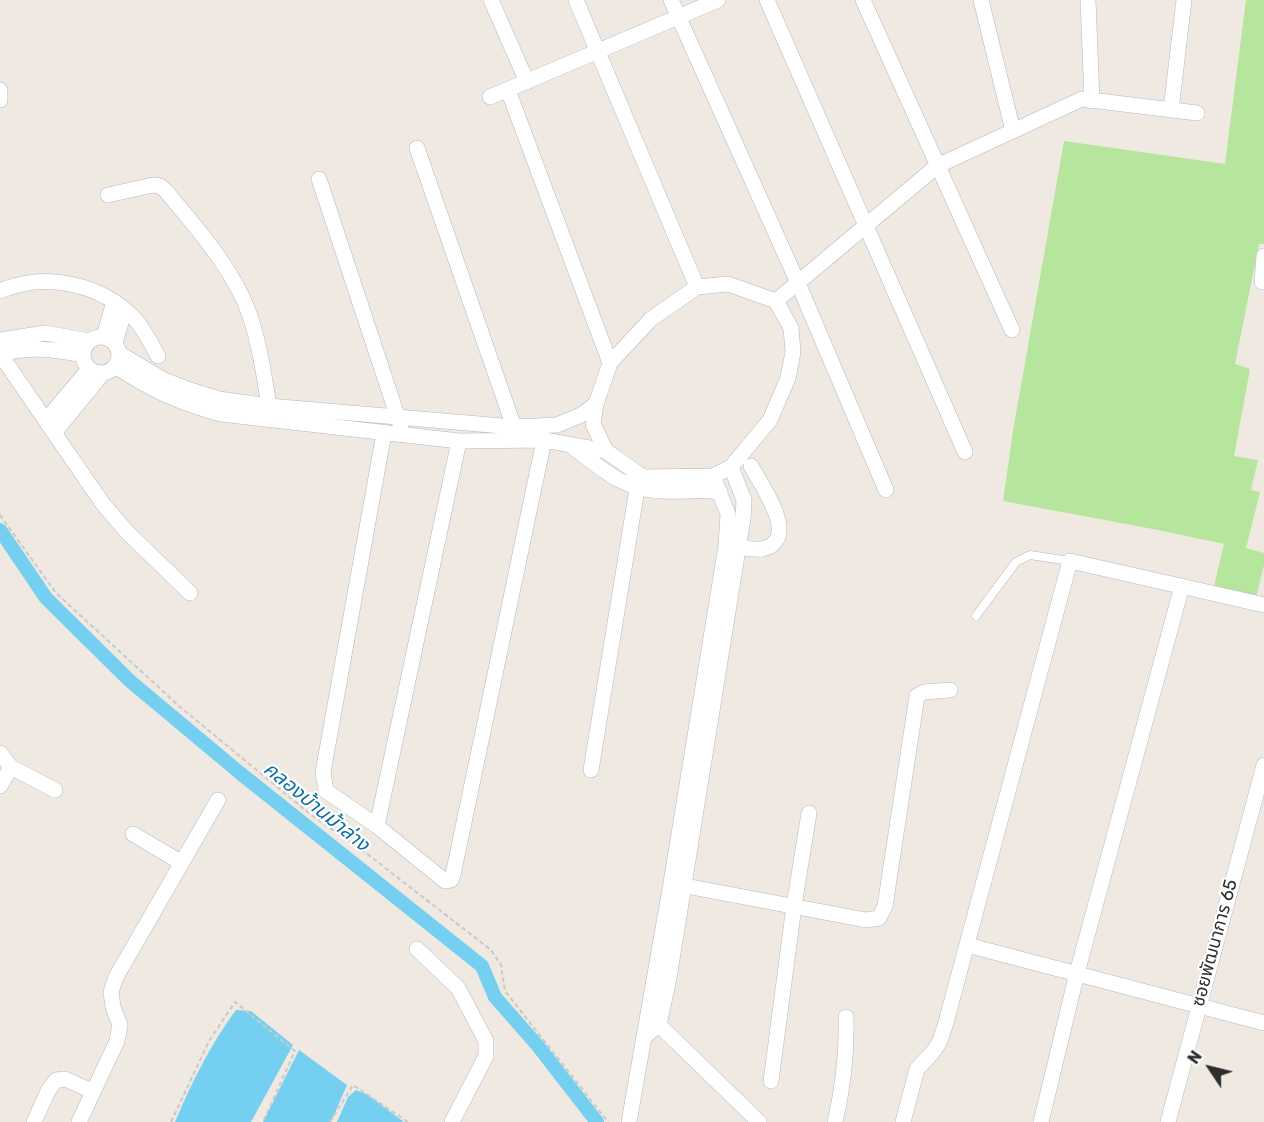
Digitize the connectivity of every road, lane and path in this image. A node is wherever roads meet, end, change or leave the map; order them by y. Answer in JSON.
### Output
{"nodes":[{"id":1,"x":491,"y":0,"type":"edge"},
{"id":2,"x":576,"y":0,"type":"edge"},
{"id":3,"x":671,"y":0,"type":"edge"},
{"id":4,"x":718,"y":0,"type":"edge"},
{"id":5,"x":767,"y":0,"type":"edge"},
{"id":6,"x":863,"y":0,"type":"edge"},
{"id":7,"x":981,"y":0,"type":"edge"},
{"id":8,"x":1088,"y":0,"type":"edge"},
{"id":9,"x":1184,"y":0,"type":"edge"},
{"id":10,"x":678,"y":17,"type":"junction"},
{"id":11,"x":599,"y":51,"type":"junction"},
{"id":12,"x":526,"y":82,"type":"junction"},
{"id":13,"x":0,"y":90,"type":"edge"},
{"id":14,"x":508,"y":90,"type":"junction"},
{"id":15,"x":490,"y":97,"type":"dead end"},
{"id":16,"x":0,"y":99,"type":"edge"},
{"id":17,"x":1092,"y":101,"type":"junction"},
{"id":18,"x":1171,"y":110,"type":"junction"},
{"id":19,"x":1197,"y":113,"type":"dead end"},
{"id":20,"x":1013,"y":131,"type":"junction"},
{"id":21,"x":417,"y":148,"type":"dead end"},
{"id":22,"x":937,"y":166,"type":"junction"},
{"id":23,"x":319,"y":180,"type":"dead end"},
{"id":24,"x":108,"y":195,"type":"dead end"},
{"id":25,"x":867,"y":226,"type":"junction"},
{"id":26,"x":1264,"y":256,"type":"edge"},
{"id":27,"x":1262,"y":282,"type":"dead end"},
{"id":28,"x":798,"y":283,"type":"junction"},
{"id":29,"x":697,"y":287,"type":"junction"},
{"id":30,"x":0,"y":291,"type":"edge"},
{"id":31,"x":776,"y":301,"type":"junction"},
{"id":32,"x":119,"y":306,"type":"junction"},
{"id":33,"x":1012,"y":330,"type":"dead end"},
{"id":34,"x":0,"y":339,"type":"edge"},
{"id":35,"x":86,"y":348,"type":"junction"},
{"id":36,"x":0,"y":354,"type":"edge"},
{"id":37,"x":158,"y":356,"type":"dead end"},
{"id":38,"x":108,"y":357,"type":"junction"},
{"id":39,"x":610,"y":363,"type":"junction"},
{"id":40,"x":596,"y":404,"type":"junction"},
{"id":41,"x":269,"y":406,"type":"junction"},
{"id":42,"x":399,"y":418,"type":"junction"},
{"id":43,"x":50,"y":426,"type":"junction"},
{"id":44,"x":514,"y":427,"type":"junction"},
{"id":45,"x":384,"y":433,"type":"junction"},
{"id":46,"x":403,"y":435,"type":"junction"},
{"id":47,"x":544,"y":440,"type":"junction"},
{"id":48,"x":459,"y":441,"type":"junction"},
{"id":49,"x":571,"y":446,"type":"junction"},
{"id":50,"x":606,"y":451,"type":"junction"},
{"id":51,"x":965,"y":452,"type":"dead end"},
{"id":52,"x":751,"y":465,"type":"dead end"},
{"id":53,"x":730,"y":467,"type":"junction"},
{"id":54,"x":713,"y":476,"type":"junction"},
{"id":55,"x":640,"y":483,"type":"junction"},
{"id":56,"x":886,"y":490,"type":"dead end"},
{"id":57,"x":720,"y":492,"type":"junction"},
{"id":58,"x":0,"y":515,"type":"edge"},
{"id":59,"x":732,"y":546,"type":"junction"},
{"id":60,"x":1070,"y":561,"type":"junction"},
{"id":61,"x":1182,"y":586,"type":"junction"},
{"id":62,"x":190,"y":593,"type":"dead end"},
{"id":63,"x":1264,"y":605,"type":"edge"},
{"id":64,"x":976,"y":616,"type":"dead end"},
{"id":65,"x":950,"y":690,"type":"dead end"},
{"id":66,"x":0,"y":753,"type":"edge"},
{"id":67,"x":1264,"y":765,"type":"edge"},
{"id":68,"x":11,"y":767,"type":"junction"},
{"id":69,"x":591,"y":770,"type":"dead end"},
{"id":70,"x":0,"y":786,"type":"edge"},
{"id":71,"x":55,"y":790,"type":"dead end"},
{"id":72,"x":218,"y":800,"type":"dead end"},
{"id":73,"x":809,"y":813,"type":"dead end"},
{"id":74,"x":377,"y":826,"type":"junction"},
{"id":75,"x":133,"y":834,"type":"dead end"},
{"id":76,"x":182,"y":863,"type":"junction"},
{"id":77,"x":677,"y":885,"type":"junction"},
{"id":78,"x":794,"y":906,"type":"junction"},
{"id":79,"x":967,"y":945,"type":"junction"},
{"id":80,"x":417,"y":949,"type":"dead end"},
{"id":81,"x":1077,"y":973,"type":"junction"},
{"id":82,"x":1198,"y":1005,"type":"junction"},
{"id":83,"x":846,"y":1017,"type":"dead end"},
{"id":84,"x":653,"y":1022,"type":"junction"},
{"id":85,"x":1264,"y":1023,"type":"edge"},
{"id":86,"x":771,"y":1081,"type":"dead end"},
{"id":87,"x":92,"y":1091,"type":"junction"},
{"id":88,"x":34,"y":1122,"type":"edge"},
{"id":89,"x":78,"y":1122,"type":"edge"},
{"id":90,"x":171,"y":1122,"type":"edge"},
{"id":91,"x":263,"y":1122,"type":"edge"},
{"id":92,"x":330,"y":1122,"type":"edge"},
{"id":93,"x":408,"y":1122,"type":"edge"},
{"id":94,"x":452,"y":1122,"type":"edge"},
{"id":95,"x":608,"y":1122,"type":"edge"},
{"id":96,"x":629,"y":1122,"type":"edge"},
{"id":97,"x":759,"y":1122,"type":"edge"},
{"id":98,"x":835,"y":1122,"type":"edge"},
{"id":99,"x":903,"y":1122,"type":"edge"},
{"id":100,"x":1041,"y":1122,"type":"edge"},
{"id":101,"x":1168,"y":1122,"type":"edge"}],
"edges":[{"from":1,"to":12,"type":"street"},
{"from":2,"to":11,"type":"street"},
{"from":3,"to":10,"type":"street"},
{"from":4,"to":10,"type":"street"},
{"from":5,"to":25,"type":"street"},
{"from":6,"to":22,"type":"street"},
{"from":7,"to":20,"type":"street"},
{"from":8,"to":17,"type":"street"},
{"from":9,"to":18,"type":"street"},
{"from":10,"to":11,"type":"street"},
{"from":10,"to":28,"type":"street"},
{"from":11,"to":12,"type":"street"},
{"from":11,"to":29,"type":"street"},
{"from":12,"to":14,"type":"street"},
{"from":13,"to":16,"type":"street"},
{"from":14,"to":15,"type":"street"},
{"from":14,"to":39,"type":"street"},
{"from":17,"to":18,"type":"street"},
{"from":17,"to":20,"type":"street"},
{"from":18,"to":19,"type":"street"},
{"from":20,"to":22,"type":"street"},
{"from":21,"to":44,"type":"street"},
{"from":22,"to":25,"type":"street"},
{"from":22,"to":33,"type":"street"},
{"from":23,"to":42,"type":"street"},
{"from":24,"to":41,"type":"street"},
{"from":25,"to":28,"type":"street"},
{"from":25,"to":51,"type":"street"},
{"from":26,"to":27,"type":"street"},
{"from":28,"to":31,"type":"street"},
{"from":28,"to":56,"type":"street"},
{"from":29,"to":31,"type":"street"},
{"from":29,"to":39,"type":"street"},
{"from":30,"to":32,"type":"street"},
{"from":31,"to":53,"type":"street"},
{"from":32,"to":37,"type":"street"},
{"from":32,"to":38,"type":"street"},
{"from":34,"to":35,"type":"street"},
{"from":35,"to":36,"type":"street"},
{"from":35,"to":38,"type":"street"},
{"from":35,"to":38,"type":"street"},
{"from":36,"to":43,"type":"street"},
{"from":38,"to":41,"type":"street"},
{"from":38,"to":43,"type":"street"},
{"from":38,"to":45,"type":"street"},
{"from":39,"to":40,"type":"street"},
{"from":40,"to":44,"type":"street"},
{"from":40,"to":50,"type":"street"},
{"from":41,"to":42,"type":"street"},
{"from":42,"to":44,"type":"street"},
{"from":42,"to":46,"type":"street"},
{"from":43,"to":62,"type":"street"},
{"from":45,"to":46,"type":"street"},
{"from":45,"to":74,"type":"street"},
{"from":46,"to":48,"type":"street"},
{"from":47,"to":48,"type":"street"},
{"from":47,"to":49,"type":"street"},
{"from":47,"to":74,"type":"street"},
{"from":48,"to":74,"type":"street"},
{"from":49,"to":50,"type":"street"},
{"from":49,"to":55,"type":"street"},
{"from":50,"to":55,"type":"street"},
{"from":52,"to":59,"type":"street"},
{"from":53,"to":54,"type":"street"},
{"from":53,"to":59,"type":"street"},
{"from":54,"to":55,"type":"street"},
{"from":54,"to":57,"type":"street"},
{"from":55,"to":57,"type":"street"},
{"from":55,"to":69,"type":"street"},
{"from":57,"to":59,"type":"street"},
{"from":58,"to":95,"type":"path"},
{"from":59,"to":77,"type":"street"},
{"from":60,"to":61,"type":"street"},
{"from":60,"to":64,"type":"lane"},
{"from":60,"to":79,"type":"street"},
{"from":61,"to":63,"type":"street"},
{"from":61,"to":81,"type":"street"},
{"from":65,"to":78,"type":"street"},
{"from":66,"to":68,"type":"street"},
{"from":67,"to":82,"type":"street","name":"ซอยพัฒนาการ 65"},
{"from":68,"to":70,"type":"street"},
{"from":68,"to":71,"type":"street"},
{"from":72,"to":76,"type":"street"},
{"from":73,"to":78,"type":"street"},
{"from":75,"to":76,"type":"street"},
{"from":76,"to":87,"type":"street"},
{"from":77,"to":78,"type":"street"},
{"from":77,"to":84,"type":"street"},
{"from":78,"to":86,"type":"street"},
{"from":79,"to":81,"type":"street"},
{"from":79,"to":99,"type":"street"},
{"from":80,"to":94,"type":"street"},
{"from":81,"to":82,"type":"street"},
{"from":81,"to":100,"type":"street"},
{"from":82,"to":85,"type":"street"},
{"from":82,"to":101,"type":"street","name":"ซอยพัฒนาการ 65"},
{"from":83,"to":98,"type":"street"},
{"from":84,"to":96,"type":"street"},
{"from":84,"to":97,"type":"street"},
{"from":87,"to":88,"type":"street"},
{"from":87,"to":89,"type":"street"},
{"from":90,"to":91,"type":"path"},
{"from":92,"to":93,"type":"path"}]}
